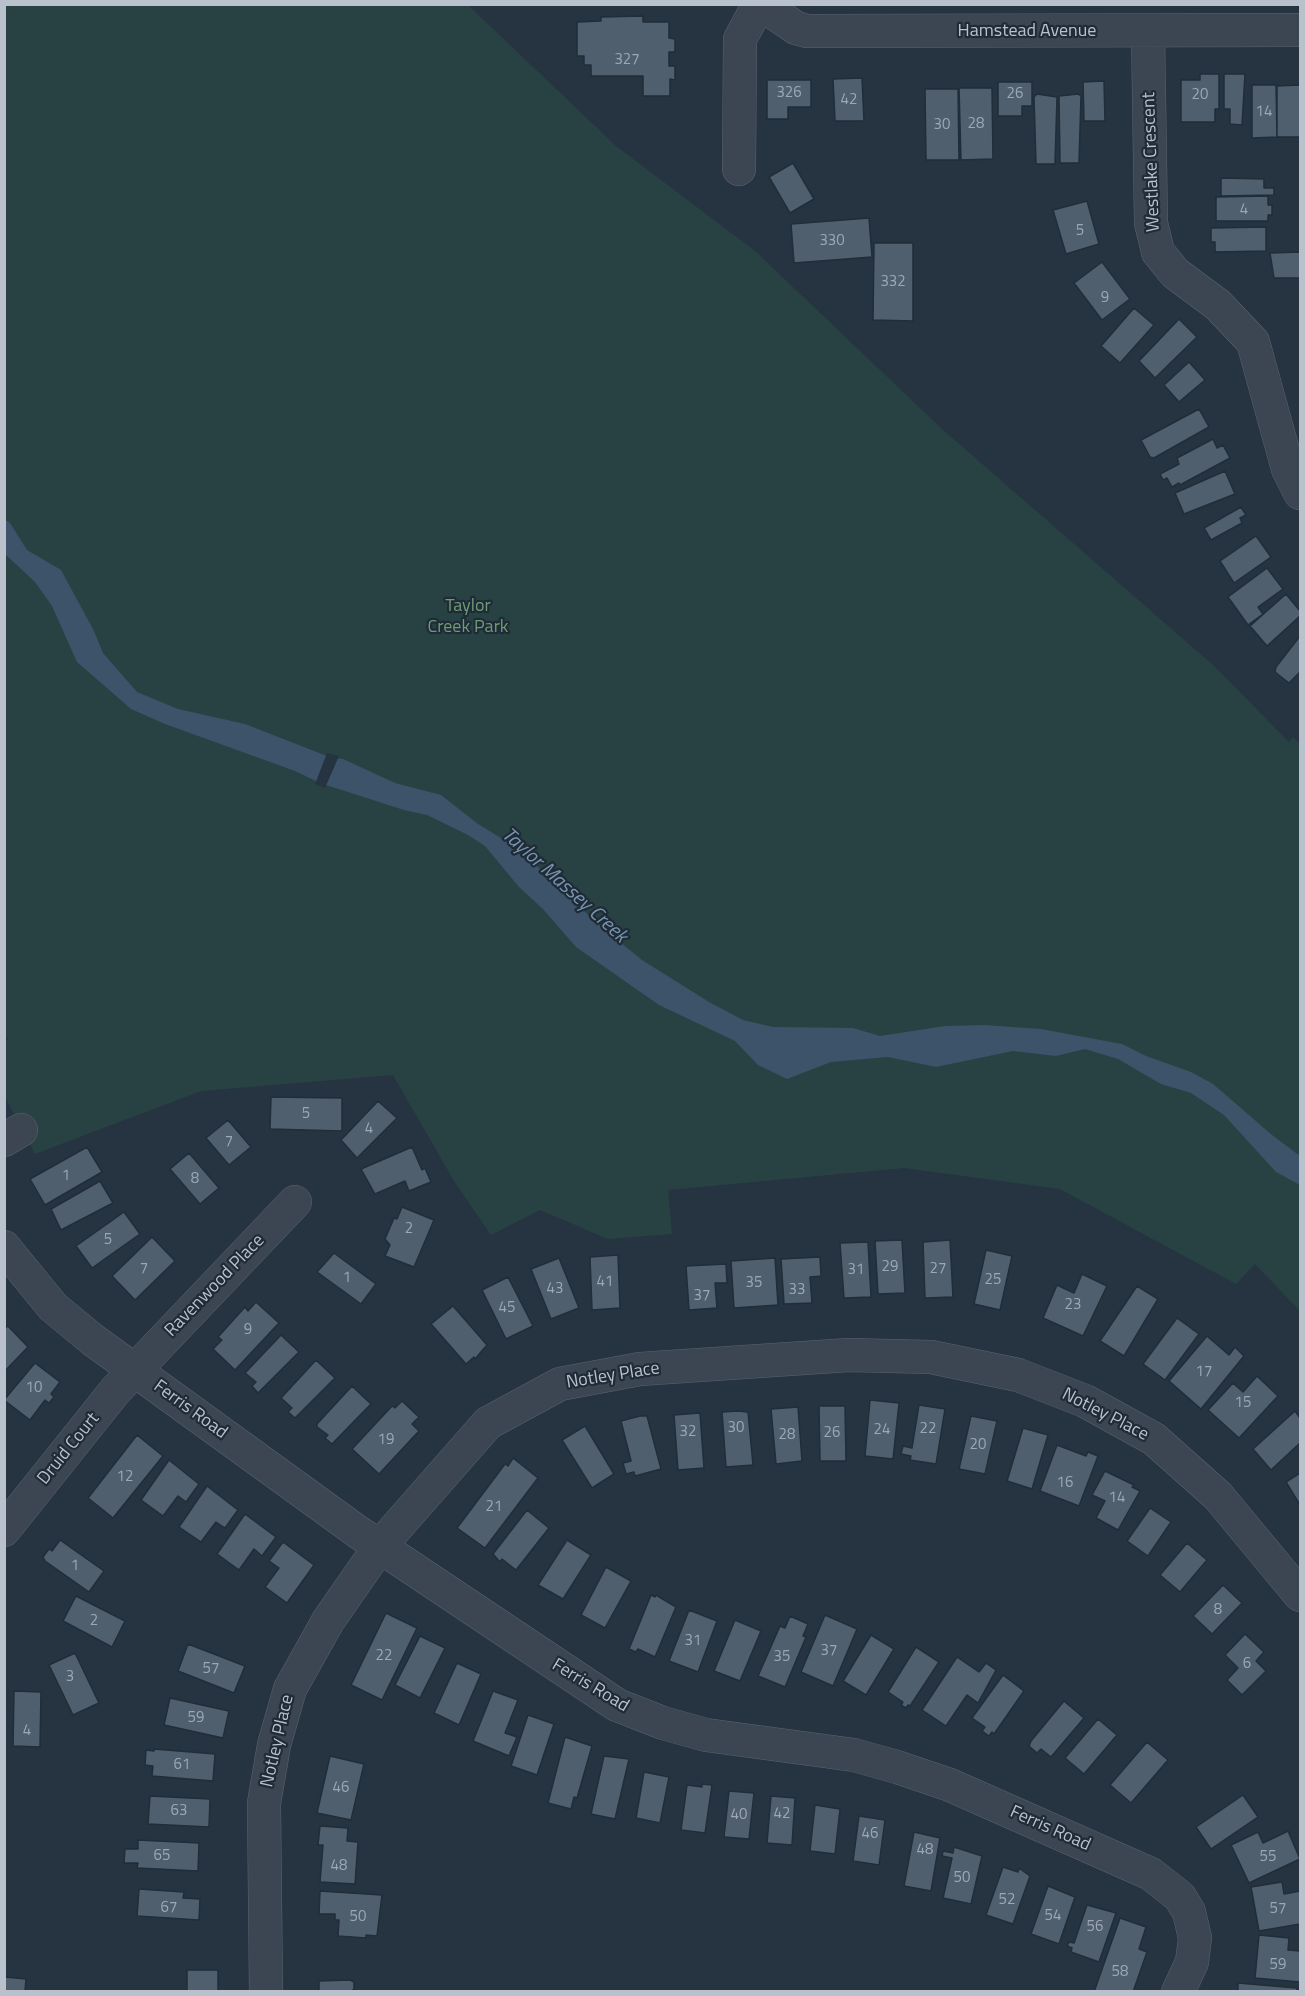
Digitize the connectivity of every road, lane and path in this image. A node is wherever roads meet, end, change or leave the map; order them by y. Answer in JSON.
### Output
{"nodes":[{"id":1,"x":760,"y":4,"type":"edge"},
{"id":2,"x":1300,"y":30,"type":"edge"},
{"id":3,"x":1148,"y":32,"type":"junction"},
{"id":4,"x":739,"y":170,"type":"dead end"},
{"id":5,"x":1300,"y":493,"type":"edge"},
{"id":6,"x":295,"y":1202,"type":"dead end"},
{"id":7,"x":4,"y":1247,"type":"edge"},
{"id":8,"x":134,"y":1369,"type":"junction"},
{"id":9,"x":4,"y":1530,"type":"edge"},
{"id":10,"x":381,"y":1546,"type":"junction"},
{"id":11,"x":1300,"y":1595,"type":"edge"},
{"id":12,"x":266,"y":1992,"type":"edge"},
{"id":13,"x":1178,"y":1992,"type":"edge"}],
"edges":[{"from":1,"to":3,"type":"street","name":"Hamstead Avenue"},
{"from":1,"to":4,"type":"street"},
{"from":2,"to":3,"type":"street","name":"Hamstead Avenue"},
{"from":3,"to":5,"type":"street","name":"Westlake Crescent"},
{"from":6,"to":8,"type":"street","name":"Ravenwood Place"},
{"from":7,"to":8,"type":"street","name":"Ferris Road"},
{"from":8,"to":9,"type":"street","name":"Druid Court"},
{"from":8,"to":10,"type":"street","name":"Ferris Road"},
{"from":10,"to":11,"type":"street","name":"Notley Place"},
{"from":10,"to":12,"type":"street","name":"Notley Place"},
{"from":10,"to":13,"type":"street","name":"Ferris Road"}]}
